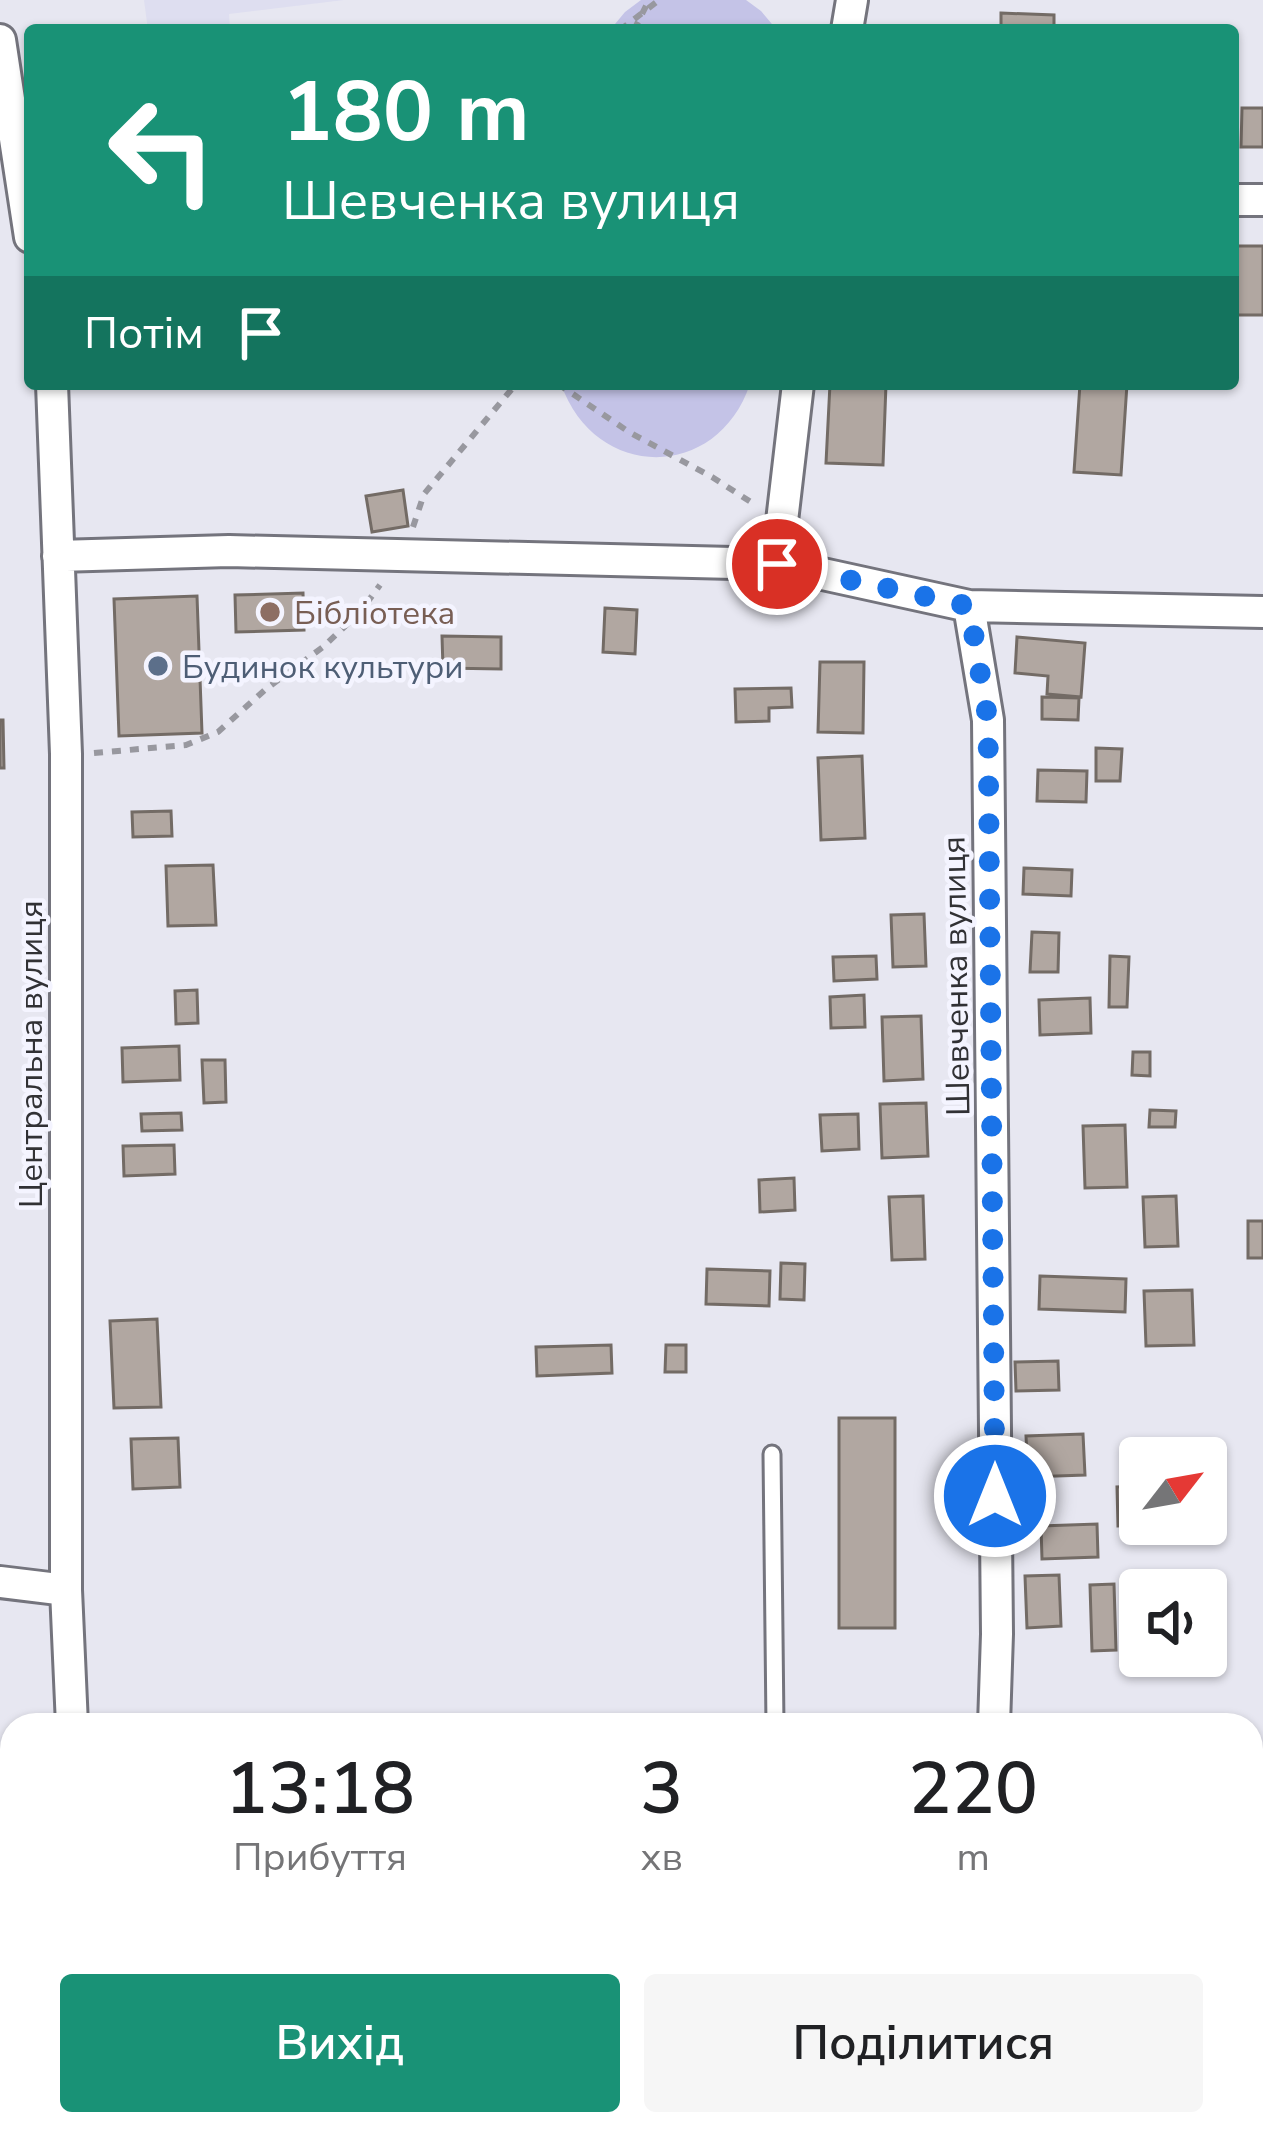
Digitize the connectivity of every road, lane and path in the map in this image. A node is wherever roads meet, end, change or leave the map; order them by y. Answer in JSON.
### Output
{"nodes":[{"id":1,"x":649,"y":0,"type":"edge"},
{"id":2,"x":659,"y":0,"type":"edge"},
{"id":3,"x":643,"y":13,"type":"junction"},
{"id":4,"x":628,"y":24,"type":"edge"},
{"id":5,"x":637,"y":24,"type":"edge"},
{"id":6,"x":0,"y":40,"type":"edge"},
{"id":7,"x":24,"y":198,"type":"edge"},
{"id":8,"x":52,"y":390,"type":"edge"},
{"id":9,"x":511,"y":390,"type":"edge"},
{"id":10,"x":567,"y":390,"type":"edge"},
{"id":11,"x":797,"y":390,"type":"edge"},
{"id":12,"x":782,"y":522,"type":"junction"},
{"id":13,"x":403,"y":555,"type":"junction"},
{"id":14,"x":58,"y":556,"type":"junction"},
{"id":15,"x":777,"y":564,"type":"junction"},
{"id":16,"x":969,"y":606,"type":"junction"},
{"id":17,"x":1263,"y":612,"type":"edge"},
{"id":18,"x":66,"y":754,"type":"junction"},
{"id":19,"x":772,"y":1454,"type":"dead end"},
{"id":20,"x":0,"y":1582,"type":"edge"},
{"id":21,"x":66,"y":1590,"type":"junction"},
{"id":22,"x":71,"y":1713,"type":"edge"},
{"id":23,"x":775,"y":1713,"type":"edge"},
{"id":24,"x":994,"y":1713,"type":"edge"}],
"edges":[{"from":1,"to":3,"type":"path"},
{"from":2,"to":3,"type":"path"},
{"from":3,"to":4,"type":"path"},
{"from":3,"to":5,"type":"path"},
{"from":6,"to":7,"type":"street"},
{"from":8,"to":14,"type":"street","name":"Центральна вулиця"},
{"from":9,"to":13,"type":"path"},
{"from":10,"to":12,"type":"path"},
{"from":11,"to":12,"type":"street"},
{"from":12,"to":15,"type":"street"},
{"from":13,"to":14,"type":"street"},
{"from":13,"to":15,"type":"street"},
{"from":13,"to":18,"type":"path"},
{"from":14,"to":18,"type":"street","name":"Центральна вулиця"},
{"from":15,"to":16,"type":"street"},
{"from":16,"to":17,"type":"street"},
{"from":16,"to":24,"type":"street","name":"Шевченка вулиця"},
{"from":18,"to":21,"type":"street","name":"Центральна вулиця"},
{"from":19,"to":23,"type":"lane"},
{"from":20,"to":21,"type":"street"},
{"from":21,"to":22,"type":"street","name":"Центральна вулиця"}]}
